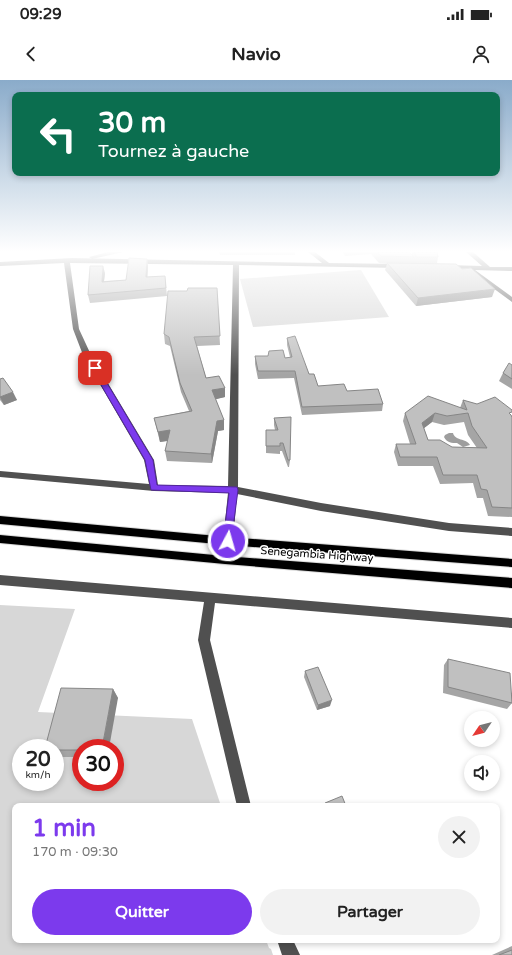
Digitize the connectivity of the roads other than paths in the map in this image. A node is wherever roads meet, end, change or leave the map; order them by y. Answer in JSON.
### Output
{"nodes":[{"id":1,"x":71,"y":293,"type":"edge"},
{"id":2,"x":236,"y":293,"type":"edge"},
{"id":3,"x":502,"y":293,"type":"edge"},
{"id":4,"x":512,"y":300,"type":"edge"},
{"id":5,"x":0,"y":474,"type":"edge"},
{"id":6,"x":154,"y":488,"type":"junction"},
{"id":7,"x":234,"y":490,"type":"junction"},
{"id":8,"x":0,"y":520,"type":"edge"},
{"id":9,"x":512,"y":532,"type":"edge"},
{"id":10,"x":0,"y":539,"type":"edge"},
{"id":11,"x":228,"y":541,"type":"junction"},
{"id":12,"x":512,"y":563,"type":"edge"},
{"id":13,"x":0,"y":580,"type":"edge"},
{"id":14,"x":512,"y":583,"type":"edge"},
{"id":15,"x":210,"y":597,"type":"junction"},
{"id":16,"x":512,"y":623,"type":"edge"},
{"id":17,"x":243,"y":803,"type":"edge"},
{"id":18,"x":286,"y":943,"type":"edge"},
{"id":19,"x":291,"y":955,"type":"edge"}],
"edges":[{"from":1,"to":6,"type":"street"},
{"from":2,"to":7,"type":"street"},
{"from":3,"to":4,"type":"street"},
{"from":5,"to":6,"type":"street"},
{"from":6,"to":7,"type":"street"},
{"from":7,"to":9,"type":"street"},
{"from":7,"to":11,"type":"street"},
{"from":8,"to":11,"type":"main road","name":"Senegambia Highway"},
{"from":10,"to":14,"type":"main road","name":"Senegambia Highway"},
{"from":11,"to":12,"type":"main road","name":"Senegambia Highway"},
{"from":13,"to":15,"type":"street"},
{"from":15,"to":16,"type":"street"},
{"from":15,"to":17,"type":"street"},
{"from":18,"to":19,"type":"street"}]}
